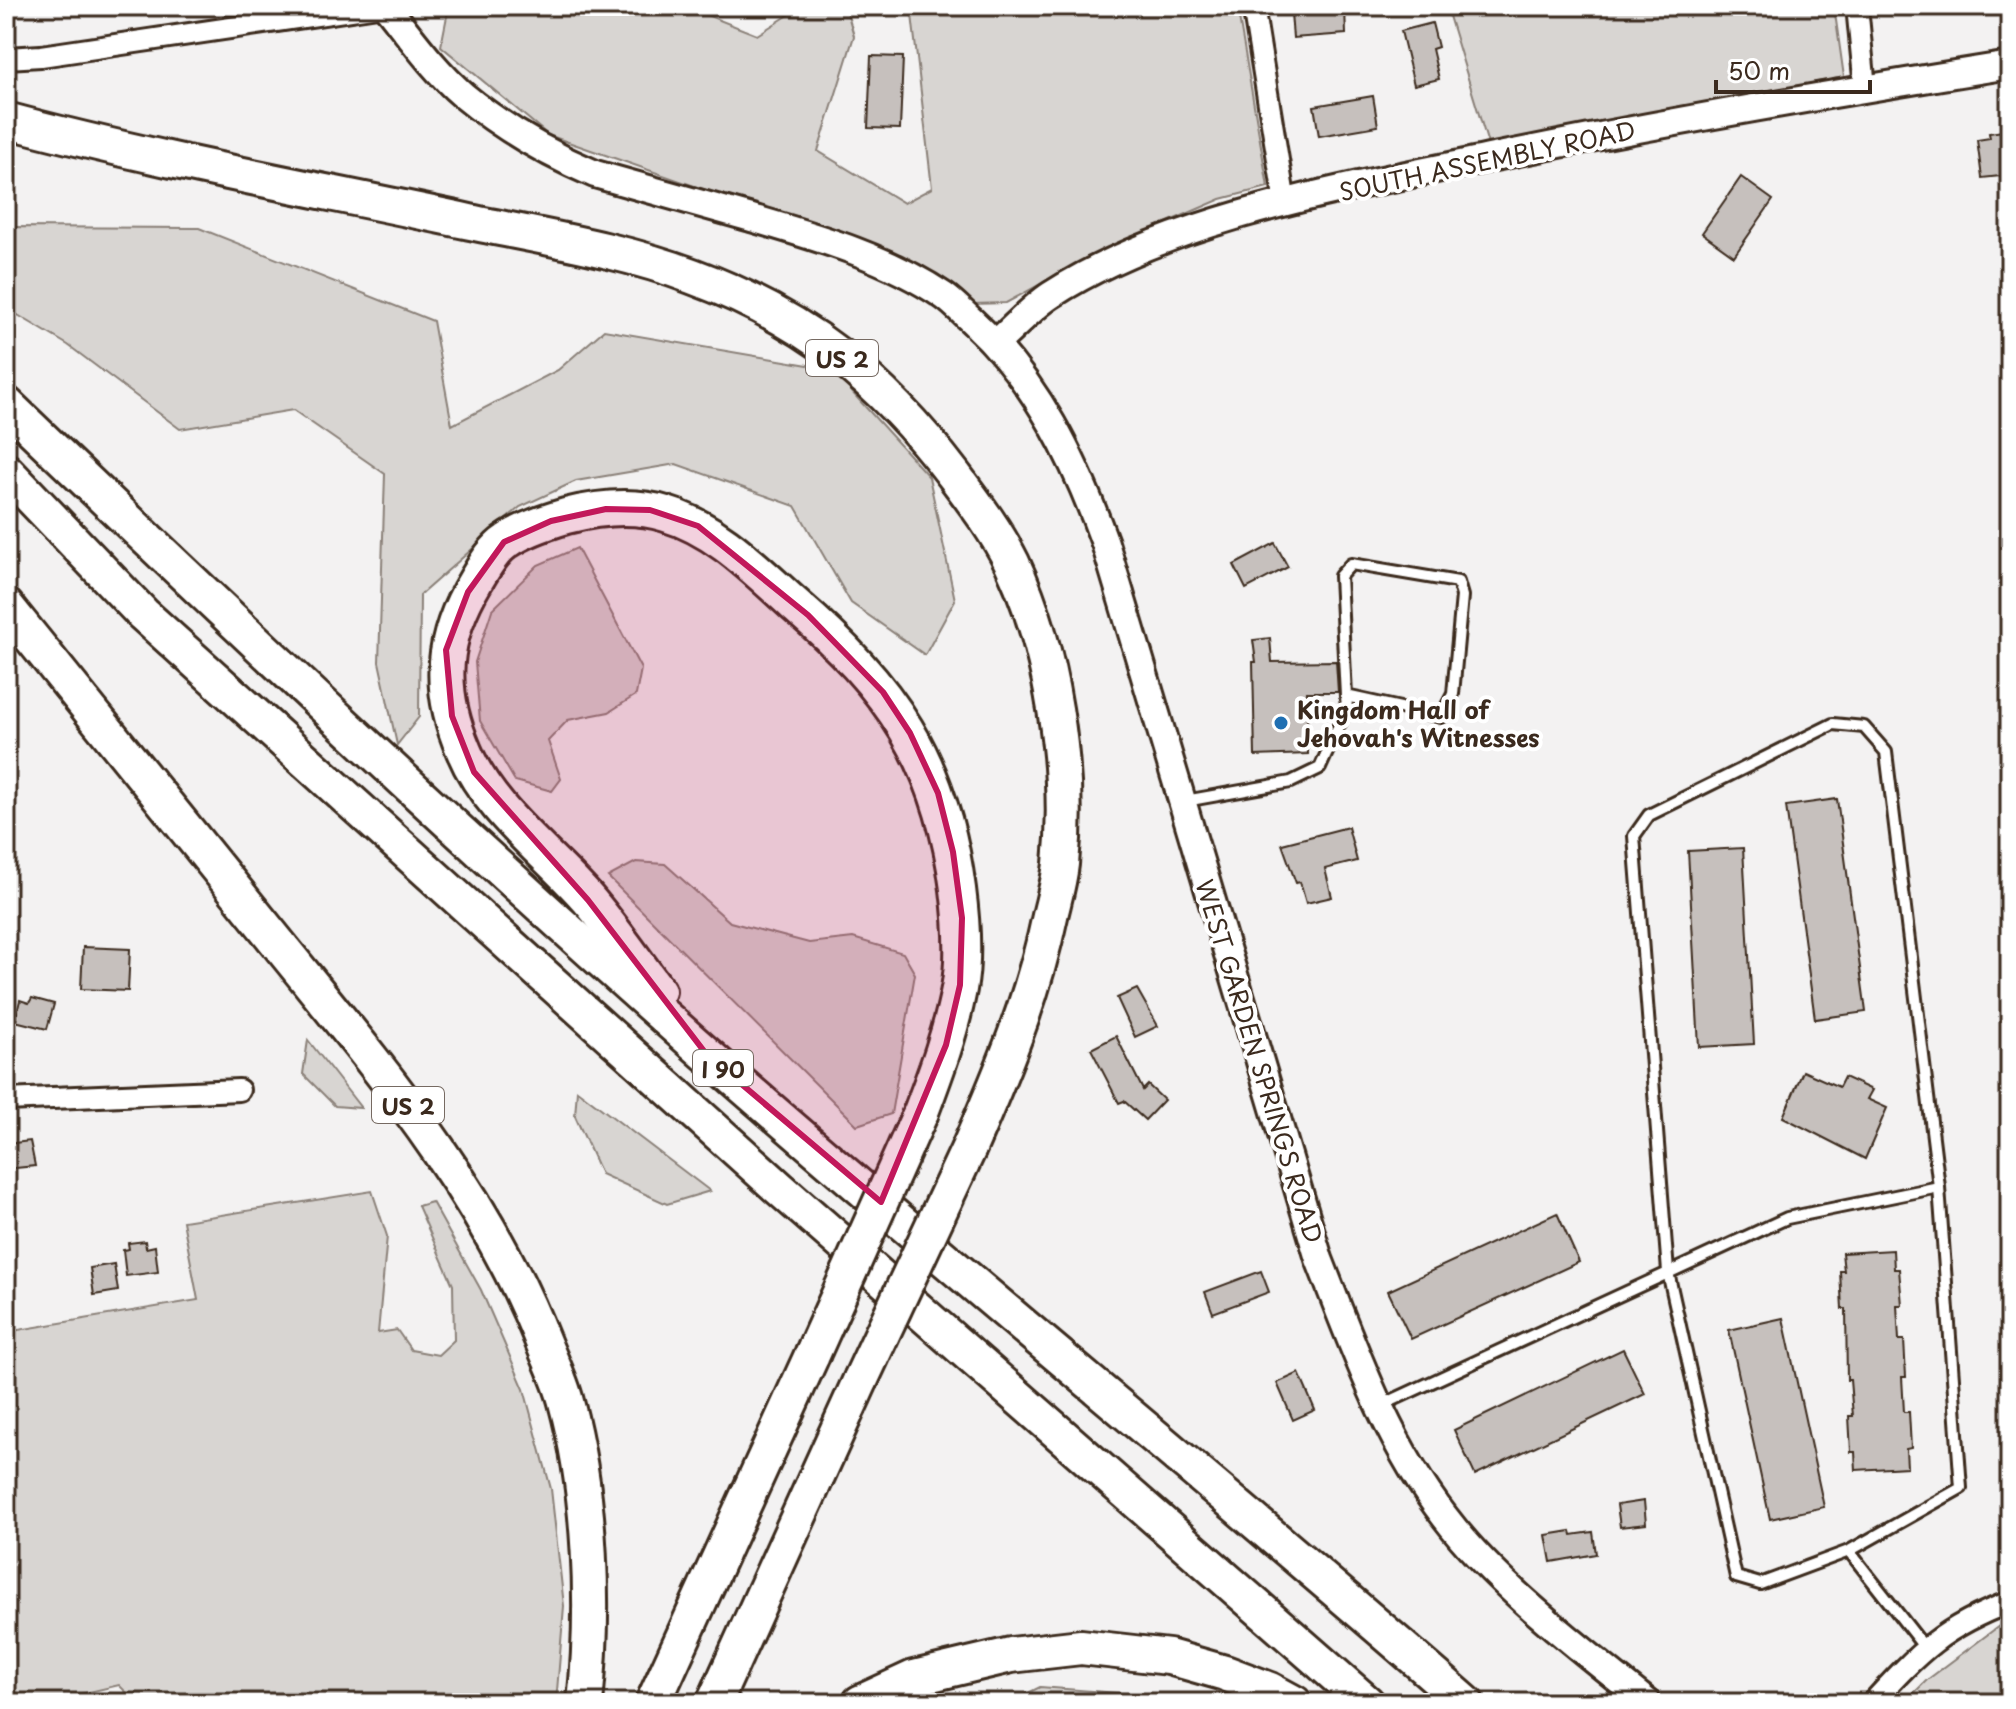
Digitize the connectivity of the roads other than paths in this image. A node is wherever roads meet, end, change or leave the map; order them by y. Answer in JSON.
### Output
{"nodes":[{"id":1,"x":378,"y":6,"type":"edge"},
{"id":2,"x":386,"y":6,"type":"edge"},
{"id":3,"x":1253,"y":6,"type":"edge"},
{"id":4,"x":1857,"y":6,"type":"edge"},
{"id":5,"x":6,"y":58,"type":"edge"},
{"id":6,"x":2010,"y":65,"type":"edge"},
{"id":7,"x":1865,"y":88,"type":"junction"},
{"id":8,"x":6,"y":120,"type":"edge"},
{"id":9,"x":1285,"y":203,"type":"junction"},
{"id":10,"x":996,"y":343,"type":"junction"},
{"id":11,"x":6,"y":404,"type":"edge"},
{"id":12,"x":6,"y":471,"type":"edge"},
{"id":13,"x":6,"y":606,"type":"edge"},
{"id":14,"x":1346,"y":696,"type":"junction"},
{"id":15,"x":1183,"y":801,"type":"junction"},
{"id":16,"x":707,"y":1055,"type":"junction"},
{"id":17,"x":239,"y":1090,"type":"dead end"},
{"id":18,"x":6,"y":1100,"type":"edge"},
{"id":19,"x":1939,"y":1187,"type":"junction"},
{"id":20,"x":1668,"y":1272,"type":"junction"},
{"id":21,"x":1380,"y":1406,"type":"junction"},
{"id":22,"x":1849,"y":1551,"type":"junction"},
{"id":23,"x":2010,"y":1602,"type":"edge"},
{"id":24,"x":1925,"y":1648,"type":"junction"},
{"id":25,"x":585,"y":1703,"type":"edge"},
{"id":26,"x":653,"y":1703,"type":"edge"},
{"id":27,"x":714,"y":1703,"type":"edge"},
{"id":28,"x":860,"y":1703,"type":"edge"},
{"id":29,"x":1294,"y":1703,"type":"edge"},
{"id":30,"x":1367,"y":1703,"type":"edge"},
{"id":31,"x":1466,"y":1703,"type":"edge"},
{"id":32,"x":1648,"y":1703,"type":"edge"},
{"id":33,"x":1872,"y":1703,"type":"edge"}],
"edges":[{"from":1,"to":5,"type":"street"},
{"from":2,"to":10,"type":"street","name":"WEST GARDEN SPRINGS ROAD"},
{"from":3,"to":9,"type":"street"},
{"from":4,"to":7,"type":"street"},
{"from":6,"to":7,"type":"street","name":"SOUTH ASSEMBLY ROAD"},
{"from":7,"to":9,"type":"street","name":"SOUTH ASSEMBLY ROAD"},
{"from":8,"to":27,"type":"highway","number":"US 2","bridge":true},
{"from":9,"to":10,"type":"street","name":"SOUTH ASSEMBLY ROAD"},
{"from":10,"to":15,"type":"street","name":"WEST GARDEN SPRINGS ROAD"},
{"from":11,"to":16,"type":"highway","number":"I 90"},
{"from":12,"to":30,"type":"highway","number":"I 90"},
{"from":13,"to":25,"type":"highway","number":"US 2"},
{"from":14,"to":14,"type":"lane"},
{"from":14,"to":15,"type":"lane"},
{"from":15,"to":21,"type":"street","name":"WEST GARDEN SPRINGS ROAD"},
{"from":16,"to":26,"type":"highway","bridge":true},
{"from":16,"to":31,"type":"highway","number":"I 90"},
{"from":17,"to":18,"type":"street"},
{"from":19,"to":20,"type":"lane"},
{"from":19,"to":20,"type":"lane"},
{"from":19,"to":22,"type":"lane"},
{"from":20,"to":21,"type":"lane"},
{"from":20,"to":22,"type":"lane"},
{"from":21,"to":32,"type":"street","name":"WEST GARDEN SPRINGS ROAD"},
{"from":22,"to":24,"type":"lane"},
{"from":23,"to":24,"type":"street"},
{"from":24,"to":33,"type":"street"},
{"from":28,"to":29,"type":"highway"}]}
